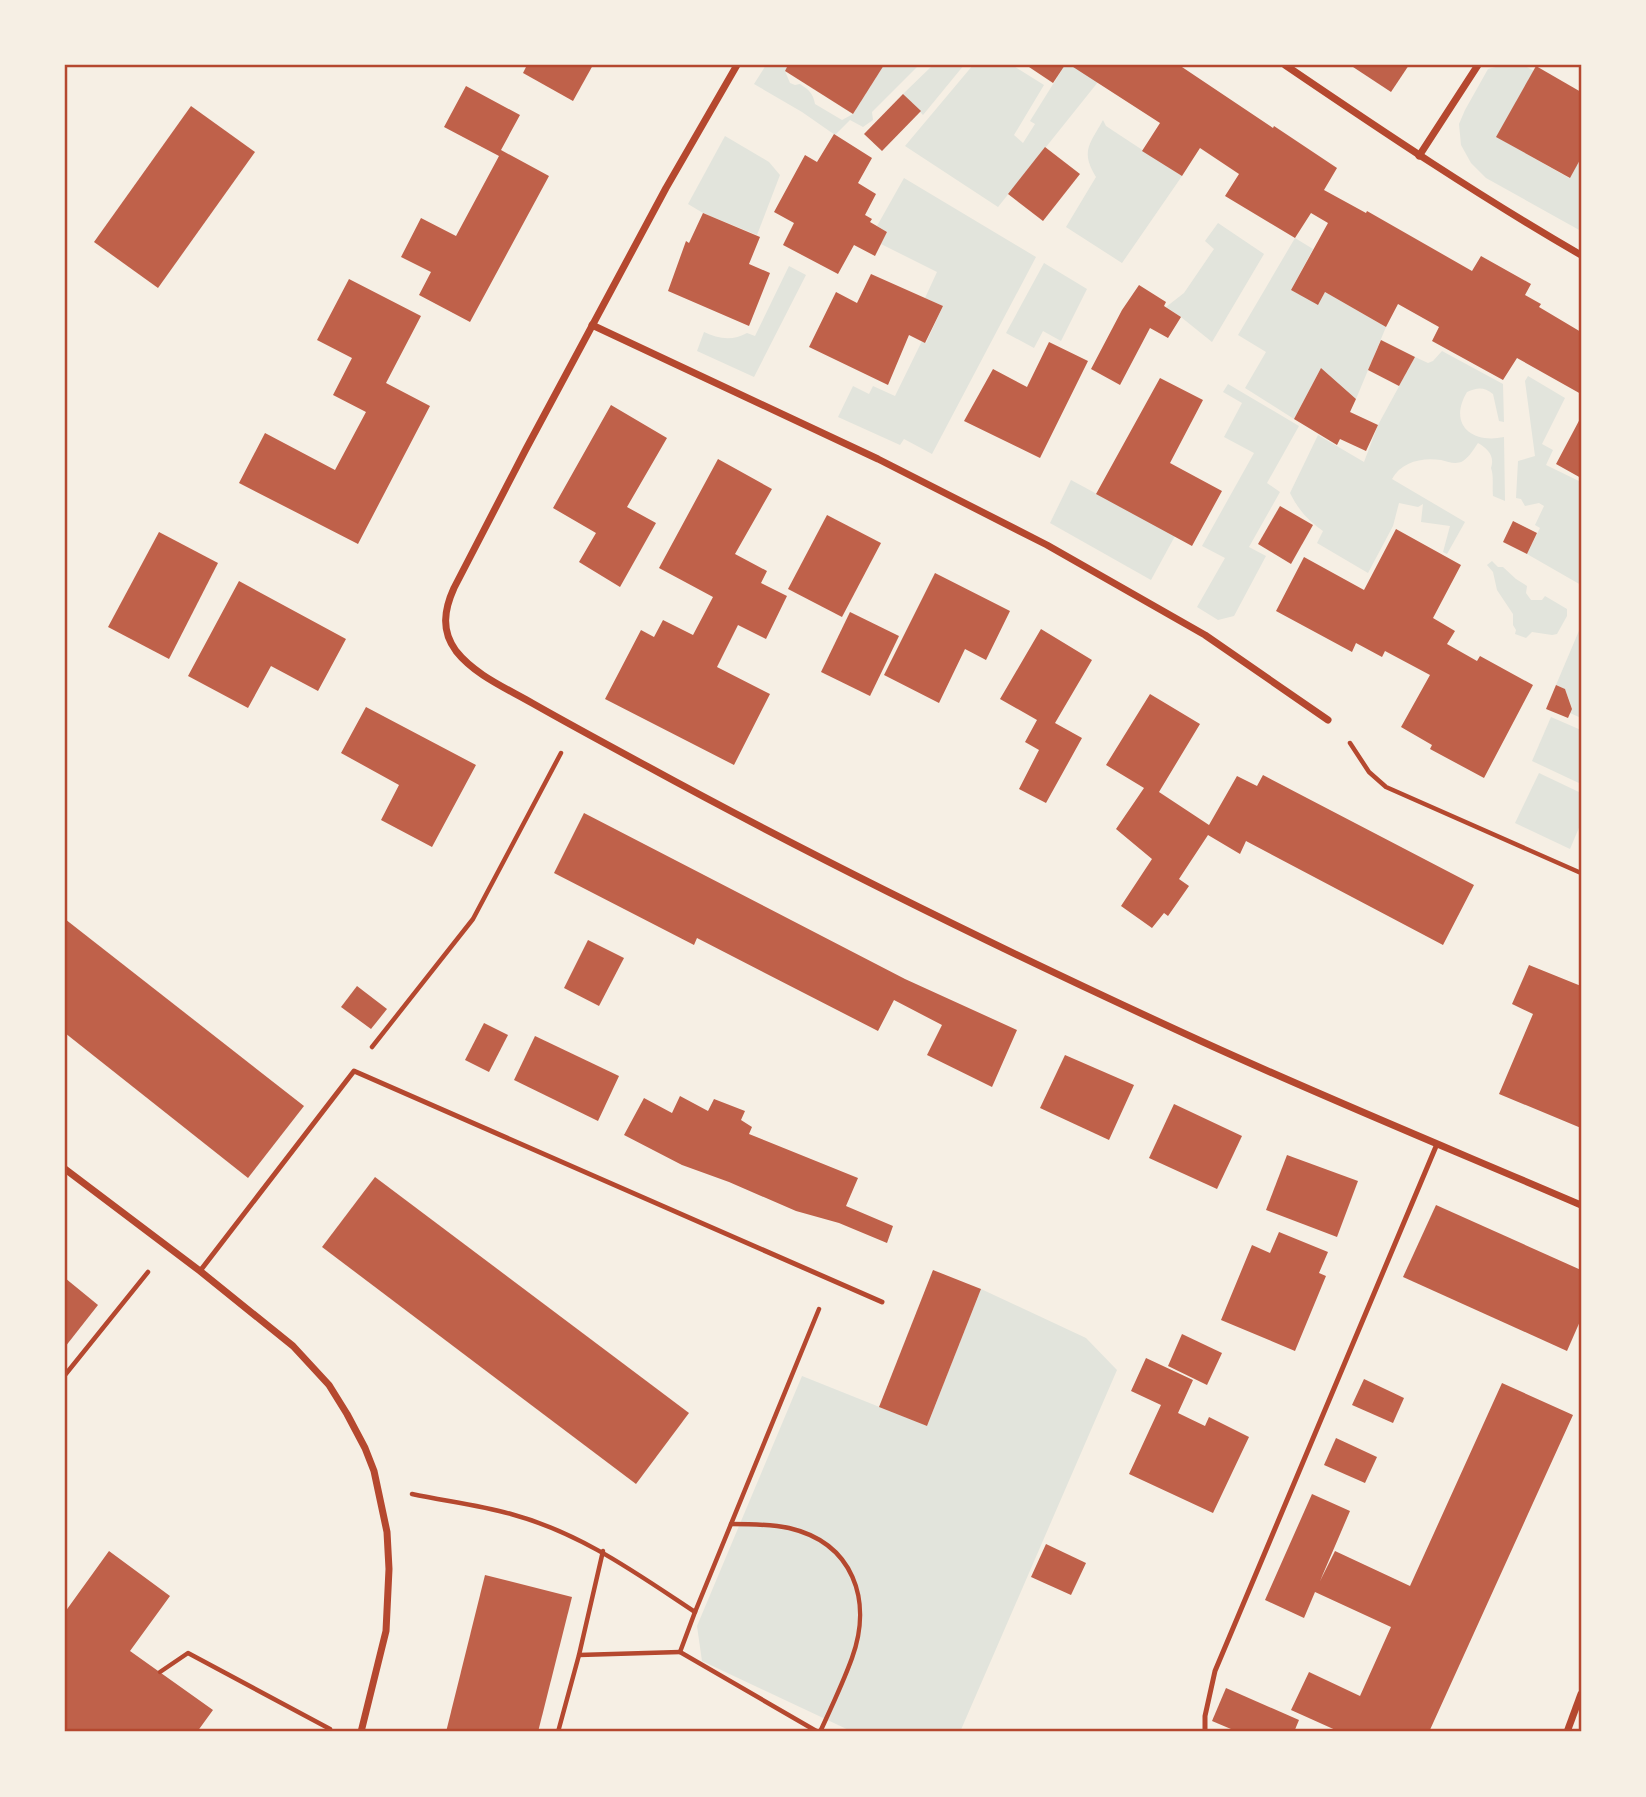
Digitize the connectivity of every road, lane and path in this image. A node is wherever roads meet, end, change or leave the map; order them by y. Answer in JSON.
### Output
{"nodes":[{"id":1,"x":737,"y":65,"type":"edge"},
{"id":2,"x":1286,"y":65,"type":"edge"},
{"id":3,"x":1478,"y":65,"type":"edge"},
{"id":4,"x":1419,"y":156,"type":"junction"},
{"id":5,"x":1581,"y":255,"type":"edge"},
{"id":6,"x":593,"y":325,"type":"junction"},
{"id":7,"x":1328,"y":720,"type":"joint"},
{"id":8,"x":575,"y":727,"type":"junction"},
{"id":9,"x":1581,"y":873,"type":"edge"},
{"id":10,"x":354,"y":1071,"type":"junction"},
{"id":11,"x":1437,"y":1144,"type":"junction"},
{"id":12,"x":65,"y":1169,"type":"edge"},
{"id":13,"x":1581,"y":1205,"type":"edge"},
{"id":14,"x":168,"y":1248,"type":"junction"},
{"id":15,"x":200,"y":1271,"type":"junction"},
{"id":16,"x":831,"y":1279,"type":"junction"},
{"id":17,"x":882,"y":1302,"type":"dead end"},
{"id":18,"x":65,"y":1375,"type":"edge"},
{"id":19,"x":378,"y":1488,"type":"junction"},
{"id":20,"x":730,"y":1524,"type":"junction"},
{"id":21,"x":603,"y":1551,"type":"junction"},
{"id":22,"x":695,"y":1612,"type":"junction"},
{"id":23,"x":680,"y":1652,"type":"junction"},
{"id":24,"x":579,"y":1655,"type":"junction"},
{"id":25,"x":160,"y":1672,"type":"dead end"},
{"id":26,"x":1581,"y":1695,"type":"edge"},
{"id":27,"x":337,"y":1732,"type":"edge"},
{"id":28,"x":361,"y":1732,"type":"edge"},
{"id":29,"x":558,"y":1732,"type":"edge"},
{"id":30,"x":819,"y":1732,"type":"edge"},
{"id":31,"x":1205,"y":1732,"type":"edge"},
{"id":32,"x":1567,"y":1732,"type":"edge"}],
"edges":[{"from":1,"to":6,"type":"street"},
{"from":2,"to":4,"type":"street"},
{"from":3,"to":4,"type":"street"},
{"from":4,"to":5,"type":"street"},
{"from":6,"to":7,"type":"street"},
{"from":6,"to":8,"type":"street"},
{"from":7,"to":9,"type":"path"},
{"from":8,"to":10,"type":"path"},
{"from":8,"to":11,"type":"street"},
{"from":10,"to":15,"type":"lane"},
{"from":10,"to":16,"type":"lane"},
{"from":11,"to":13,"type":"street"},
{"from":11,"to":31,"type":"lane"},
{"from":12,"to":14,"type":"street"},
{"from":14,"to":15,"type":"street"},
{"from":14,"to":18,"type":"path"},
{"from":15,"to":19,"type":"street"},
{"from":16,"to":17,"type":"lane"},
{"from":16,"to":20,"type":"path"},
{"from":19,"to":21,"type":"path"},
{"from":19,"to":28,"type":"street"},
{"from":20,"to":22,"type":"path"},
{"from":20,"to":30,"type":"path"},
{"from":21,"to":22,"type":"path"},
{"from":21,"to":24,"type":"path"},
{"from":22,"to":23,"type":"path"},
{"from":23,"to":24,"type":"path"},
{"from":23,"to":30,"type":"path"},
{"from":24,"to":29,"type":"path"},
{"from":25,"to":27,"type":"path"},
{"from":26,"to":32,"type":"street"}]}
